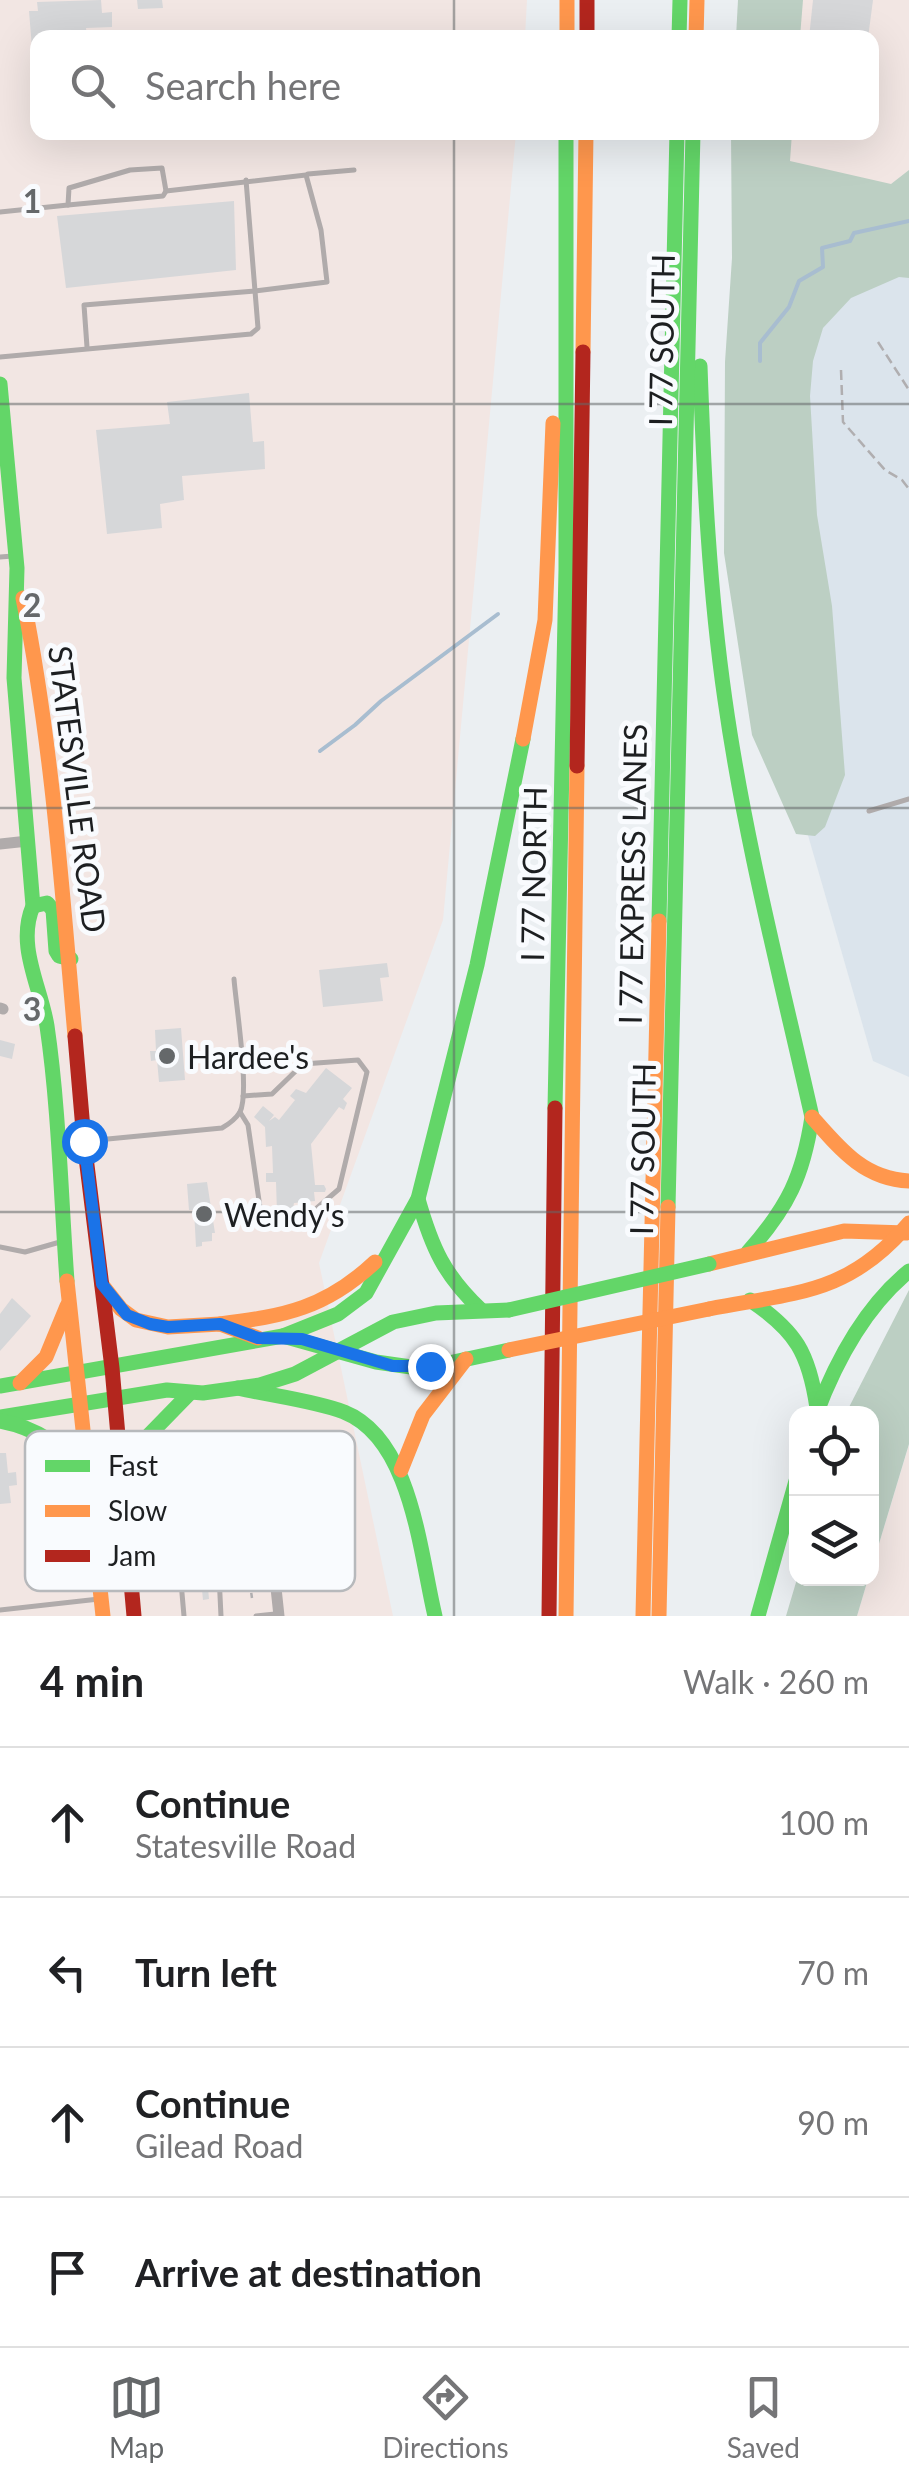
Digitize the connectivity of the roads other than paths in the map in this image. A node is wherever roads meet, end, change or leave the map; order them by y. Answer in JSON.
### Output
{"nodes":[{"id":1,"x":567,"y":0,"type":"edge"},
{"id":2,"x":587,"y":0,"type":"edge"},
{"id":3,"x":680,"y":0,"type":"edge"},
{"id":4,"x":696,"y":0,"type":"edge"},
{"id":5,"x":567,"y":30,"type":"edge"},
{"id":6,"x":587,"y":30,"type":"edge"},
{"id":7,"x":679,"y":30,"type":"edge"},
{"id":8,"x":696,"y":30,"type":"edge"},
{"id":9,"x":566,"y":140,"type":"edge"},
{"id":10,"x":586,"y":140,"type":"edge"},
{"id":11,"x":677,"y":140,"type":"edge"},
{"id":12,"x":693,"y":140,"type":"edge"},
{"id":13,"x":693,"y":140,"type":"edge"},
{"id":14,"x":354,"y":170,"type":"dead end"},
{"id":15,"x":306,"y":174,"type":"junction"},
{"id":16,"x":246,"y":180,"type":"junction"},
{"id":17,"x":166,"y":191,"type":"junction"},
{"id":18,"x":68,"y":205,"type":"junction"},
{"id":19,"x":0,"y":212,"type":"edge"},
{"id":20,"x":256,"y":291,"type":"junction"},
{"id":21,"x":565,"y":297,"type":"junction"},
{"id":22,"x":87,"y":347,"type":"junction"},
{"id":23,"x":0,"y":357,"type":"edge"},
{"id":24,"x":0,"y":384,"type":"edge"},
{"id":25,"x":2,"y":428,"type":"edge"},
{"id":26,"x":11,"y":560,"type":"edge"},
{"id":27,"x":909,"y":800,"type":"edge"},
{"id":28,"x":869,"y":812,"type":"dead end"},
{"id":29,"x":28,"y":841,"type":"junction"},
{"id":30,"x":0,"y":844,"type":"edge"},
{"id":31,"x":33,"y":906,"type":"junction"},
{"id":32,"x":71,"y":959,"type":"junction"},
{"id":33,"x":234,"y":979,"type":"dead end"},
{"id":34,"x":243,"y":1096,"type":"junction"},
{"id":35,"x":240,"y":1112,"type":"junction"},
{"id":36,"x":812,"y":1117,"type":"junction"},
{"id":37,"x":84,"y":1141,"type":"junction"},
{"id":38,"x":909,"y":1182,"type":"edge"},
{"id":39,"x":418,"y":1199,"type":"junction"},
{"id":40,"x":906,"y":1230,"type":"edge"},
{"id":41,"x":65,"y":1241,"type":"junction"},
{"id":42,"x":0,"y":1247,"type":"edge"},
{"id":43,"x":388,"y":1250,"type":"junction"},
{"id":44,"x":748,"y":1252,"type":"junction"},
{"id":45,"x":909,"y":1271,"type":"edge"},
{"id":46,"x":102,"y":1284,"type":"junction"},
{"id":47,"x":750,"y":1300,"type":"junction"},
{"id":48,"x":69,"y":1301,"type":"junction"},
{"id":49,"x":482,"y":1310,"type":"junction"},
{"id":50,"x":220,"y":1324,"type":"junction"},
{"id":51,"x":282,"y":1336,"type":"junction"},
{"id":52,"x":258,"y":1338,"type":"junction"},
{"id":53,"x":336,"y":1350,"type":"junction"},
{"id":54,"x":466,"y":1359,"type":"junction"},
{"id":55,"x":112,"y":1368,"type":"junction"},
{"id":56,"x":77,"y":1373,"type":"junction"},
{"id":57,"x":20,"y":1383,"type":"junction"},
{"id":58,"x":0,"y":1386,"type":"edge"},
{"id":59,"x":238,"y":1388,"type":"junction"},
{"id":60,"x":189,"y":1394,"type":"junction"},
{"id":61,"x":115,"y":1399,"type":"junction"},
{"id":62,"x":82,"y":1404,"type":"junction"},
{"id":63,"x":815,"y":1406,"type":"edge"},
{"id":64,"x":819,"y":1406,"type":"edge"},
{"id":65,"x":0,"y":1419,"type":"edge"},
{"id":66,"x":38,"y":1431,"type":"edge"},
{"id":67,"x":84,"y":1431,"type":"edge"},
{"id":68,"x":118,"y":1431,"type":"edge"},
{"id":69,"x":153,"y":1431,"type":"edge"},
{"id":70,"x":400,"y":1470,"type":"junction"},
{"id":71,"x":792,"y":1496,"type":"edge"},
{"id":72,"x":101,"y":1591,"type":"edge"},
{"id":73,"x":132,"y":1591,"type":"edge"},
{"id":74,"x":182,"y":1591,"type":"edge"},
{"id":75,"x":219,"y":1591,"type":"edge"},
{"id":76,"x":102,"y":1598,"type":"junction"},
{"id":77,"x":0,"y":1610,"type":"edge"},
{"id":78,"x":278,"y":1615,"type":"edge"},
{"id":79,"x":104,"y":1616,"type":"edge"},
{"id":80,"x":134,"y":1616,"type":"edge"},
{"id":81,"x":184,"y":1616,"type":"edge"},
{"id":82,"x":221,"y":1616,"type":"edge"},
{"id":83,"x":256,"y":1616,"type":"edge"},
{"id":84,"x":435,"y":1616,"type":"edge"},
{"id":85,"x":550,"y":1616,"type":"edge"},
{"id":86,"x":566,"y":1616,"type":"edge"},
{"id":87,"x":643,"y":1616,"type":"edge"},
{"id":88,"x":659,"y":1616,"type":"edge"},
{"id":89,"x":758,"y":1616,"type":"edge"}],
"edges":[{"from":1,"to":5,"type":"main road"},
{"from":2,"to":6,"type":"main road"},
{"from":3,"to":7,"type":"main road"},
{"from":4,"to":8,"type":"main road"},
{"from":9,"to":21,"type":"main road","name":"I 77 NORTH"},
{"from":10,"to":86,"type":"main road","name":"I 77 EXPRESS LANES"},
{"from":11,"to":87,"type":"main road","name":"I 77 EXPRESS LANES"},
{"from":12,"to":36,"type":"main road"},
{"from":13,"to":88,"type":"main road","name":"I 77 SOUTH"},
{"from":14,"to":15,"type":"lane"},
{"from":15,"to":16,"type":"lane"},
{"from":15,"to":20,"type":"lane"},
{"from":16,"to":17,"type":"lane"},
{"from":16,"to":20,"type":"lane"},
{"from":17,"to":18,"type":"lane"},
{"from":17,"to":18,"type":"lane"},
{"from":18,"to":19,"type":"lane"},
{"from":20,"to":22,"type":"lane"},
{"from":20,"to":22,"type":"lane"},
{"from":21,"to":39,"type":"main road"},
{"from":21,"to":85,"type":"main road","name":"I 77 NORTH"},
{"from":22,"to":23,"type":"lane"},
{"from":24,"to":25,"type":"main road","name":"STATESVILLE ROAD"},
{"from":25,"to":26,"type":"main road","name":"STATESVILLE ROAD"},
{"from":26,"to":29,"type":"main road","name":"STATESVILLE ROAD"},
{"from":26,"to":32,"type":"main road","name":"STATESVILLE ROAD"},
{"from":27,"to":28,"type":"lane"},
{"from":29,"to":30,"type":"street"},
{"from":29,"to":31,"type":"main road","name":"STATESVILLE ROAD"},
{"from":31,"to":32,"type":"main road"},
{"from":31,"to":41,"type":"main road","name":"STATESVILLE ROAD"},
{"from":32,"to":37,"type":"main road","name":"STATESVILLE ROAD"},
{"from":33,"to":34,"type":"lane"},
{"from":34,"to":35,"type":"lane"},
{"from":34,"to":35,"type":"lane"},
{"from":35,"to":37,"type":"lane"},
{"from":36,"to":38,"type":"main road"},
{"from":36,"to":44,"type":"main road"},
{"from":37,"to":46,"type":"main road","name":"STATESVILLE ROAD"},
{"from":39,"to":43,"type":"main road"},
{"from":39,"to":49,"type":"main road"},
{"from":40,"to":44,"type":"main road"},
{"from":40,"to":47,"type":"main road"},
{"from":41,"to":42,"type":"lane"},
{"from":41,"to":48,"type":"main road","name":"STATESVILLE ROAD"},
{"from":43,"to":50,"type":"main road"},
{"from":43,"to":51,"type":"main road"},
{"from":44,"to":49,"type":"main road","bridge":true},
{"from":45,"to":64,"type":"main road"},
{"from":46,"to":50,"type":"main road"},
{"from":46,"to":55,"type":"main road","name":"STATESVILLE ROAD"},
{"from":47,"to":54,"type":"main road","bridge":true},
{"from":47,"to":63,"type":"main road"},
{"from":48,"to":56,"type":"main road","name":"STATESVILLE ROAD"},
{"from":48,"to":57,"type":"main road"},
{"from":49,"to":53,"type":"main road"},
{"from":50,"to":52,"type":"main road"},
{"from":51,"to":52,"type":"main road"},
{"from":51,"to":53,"type":"main road"},
{"from":52,"to":55,"type":"main road"},
{"from":53,"to":54,"type":"main road"},
{"from":53,"to":59,"type":"main road"},
{"from":54,"to":70,"type":"main road"},
{"from":55,"to":56,"type":"main road"},
{"from":55,"to":61,"type":"main road","name":"STATESVILLE ROAD"},
{"from":56,"to":57,"type":"main road"},
{"from":56,"to":62,"type":"main road","name":"STATESVILLE ROAD"},
{"from":57,"to":58,"type":"main road"},
{"from":59,"to":60,"type":"main road"},
{"from":59,"to":70,"type":"main road"},
{"from":60,"to":61,"type":"main road"},
{"from":60,"to":69,"type":"main road"},
{"from":61,"to":62,"type":"main road"},
{"from":61,"to":68,"type":"main road","name":"STATESVILLE ROAD"},
{"from":62,"to":65,"type":"main road"},
{"from":62,"to":67,"type":"main road","name":"STATESVILLE ROAD"},
{"from":65,"to":66,"type":"main road"},
{"from":70,"to":84,"type":"main road"},
{"from":71,"to":89,"type":"main road"},
{"from":72,"to":76,"type":"main road","name":"STATESVILLE ROAD"},
{"from":73,"to":80,"type":"main road","name":"STATESVILLE ROAD"},
{"from":74,"to":81,"type":"lane"},
{"from":75,"to":82,"type":"lane"},
{"from":76,"to":77,"type":"lane"},
{"from":76,"to":79,"type":"main road","name":"STATESVILLE ROAD"},
{"from":78,"to":83,"type":"lane"}]}
